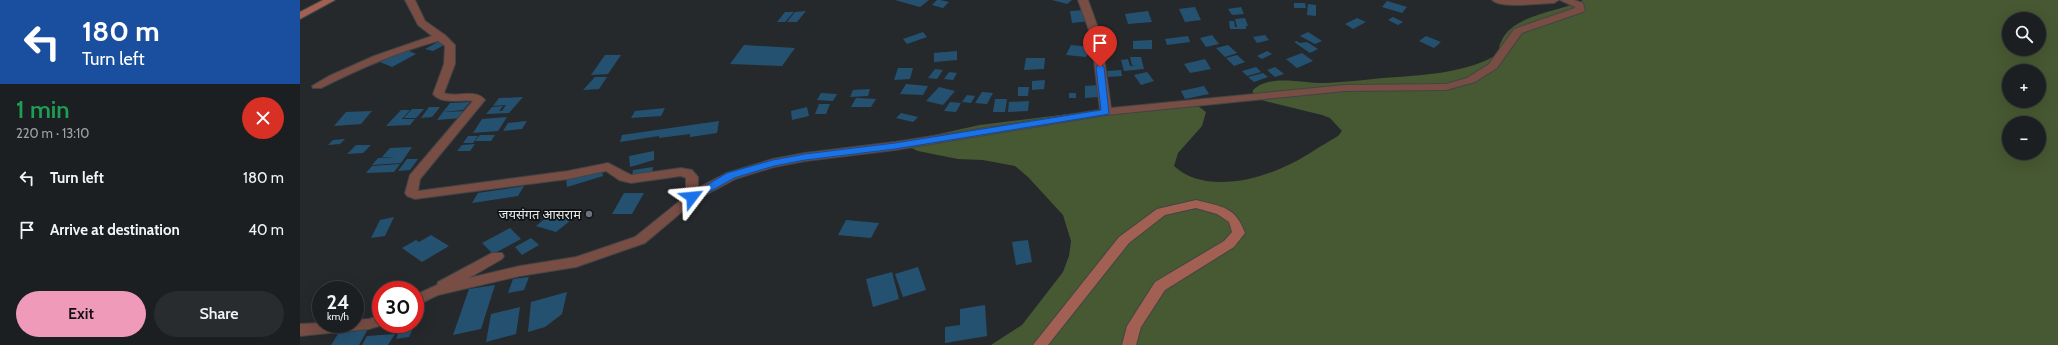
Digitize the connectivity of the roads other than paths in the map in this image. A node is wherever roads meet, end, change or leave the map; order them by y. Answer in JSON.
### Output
{"nodes":[{"id":1,"x":330,"y":0,"type":"edge"},
{"id":2,"x":410,"y":0,"type":"edge"},
{"id":3,"x":1083,"y":0,"type":"edge"},
{"id":4,"x":1497,"y":0,"type":"edge"},
{"id":5,"x":1554,"y":0,"type":"edge"},
{"id":6,"x":1565,"y":0,"type":"edge"},
{"id":7,"x":300,"y":16,"type":"edge"},
{"id":8,"x":441,"y":37,"type":"junction"},
{"id":9,"x":317,"y":86,"type":"dead end"},
{"id":10,"x":1106,"y":112,"type":"junction"},
{"id":11,"x":692,"y":197,"type":"junction"},
{"id":12,"x":497,"y":256,"type":"dead end"},
{"id":13,"x":434,"y":291,"type":"junction"},
{"id":14,"x":424,"y":296,"type":"edge"},
{"id":15,"x":372,"y":323,"type":"edge"},
{"id":16,"x":300,"y":330,"type":"edge"},
{"id":17,"x":1040,"y":345,"type":"edge"},
{"id":18,"x":1129,"y":345,"type":"edge"}],
"edges":[{"from":1,"to":7,"type":"main road"},
{"from":2,"to":8,"type":"street"},
{"from":3,"to":10,"type":"street"},
{"from":4,"to":5,"type":"street"},
{"from":6,"to":10,"type":"street"},
{"from":8,"to":9,"type":"street"},
{"from":8,"to":11,"type":"street"},
{"from":10,"to":11,"type":"street"},
{"from":11,"to":13,"type":"street"},
{"from":12,"to":13,"type":"street"},
{"from":13,"to":14,"type":"street"},
{"from":15,"to":16,"type":"street"},
{"from":17,"to":18,"type":"main road"}]}
